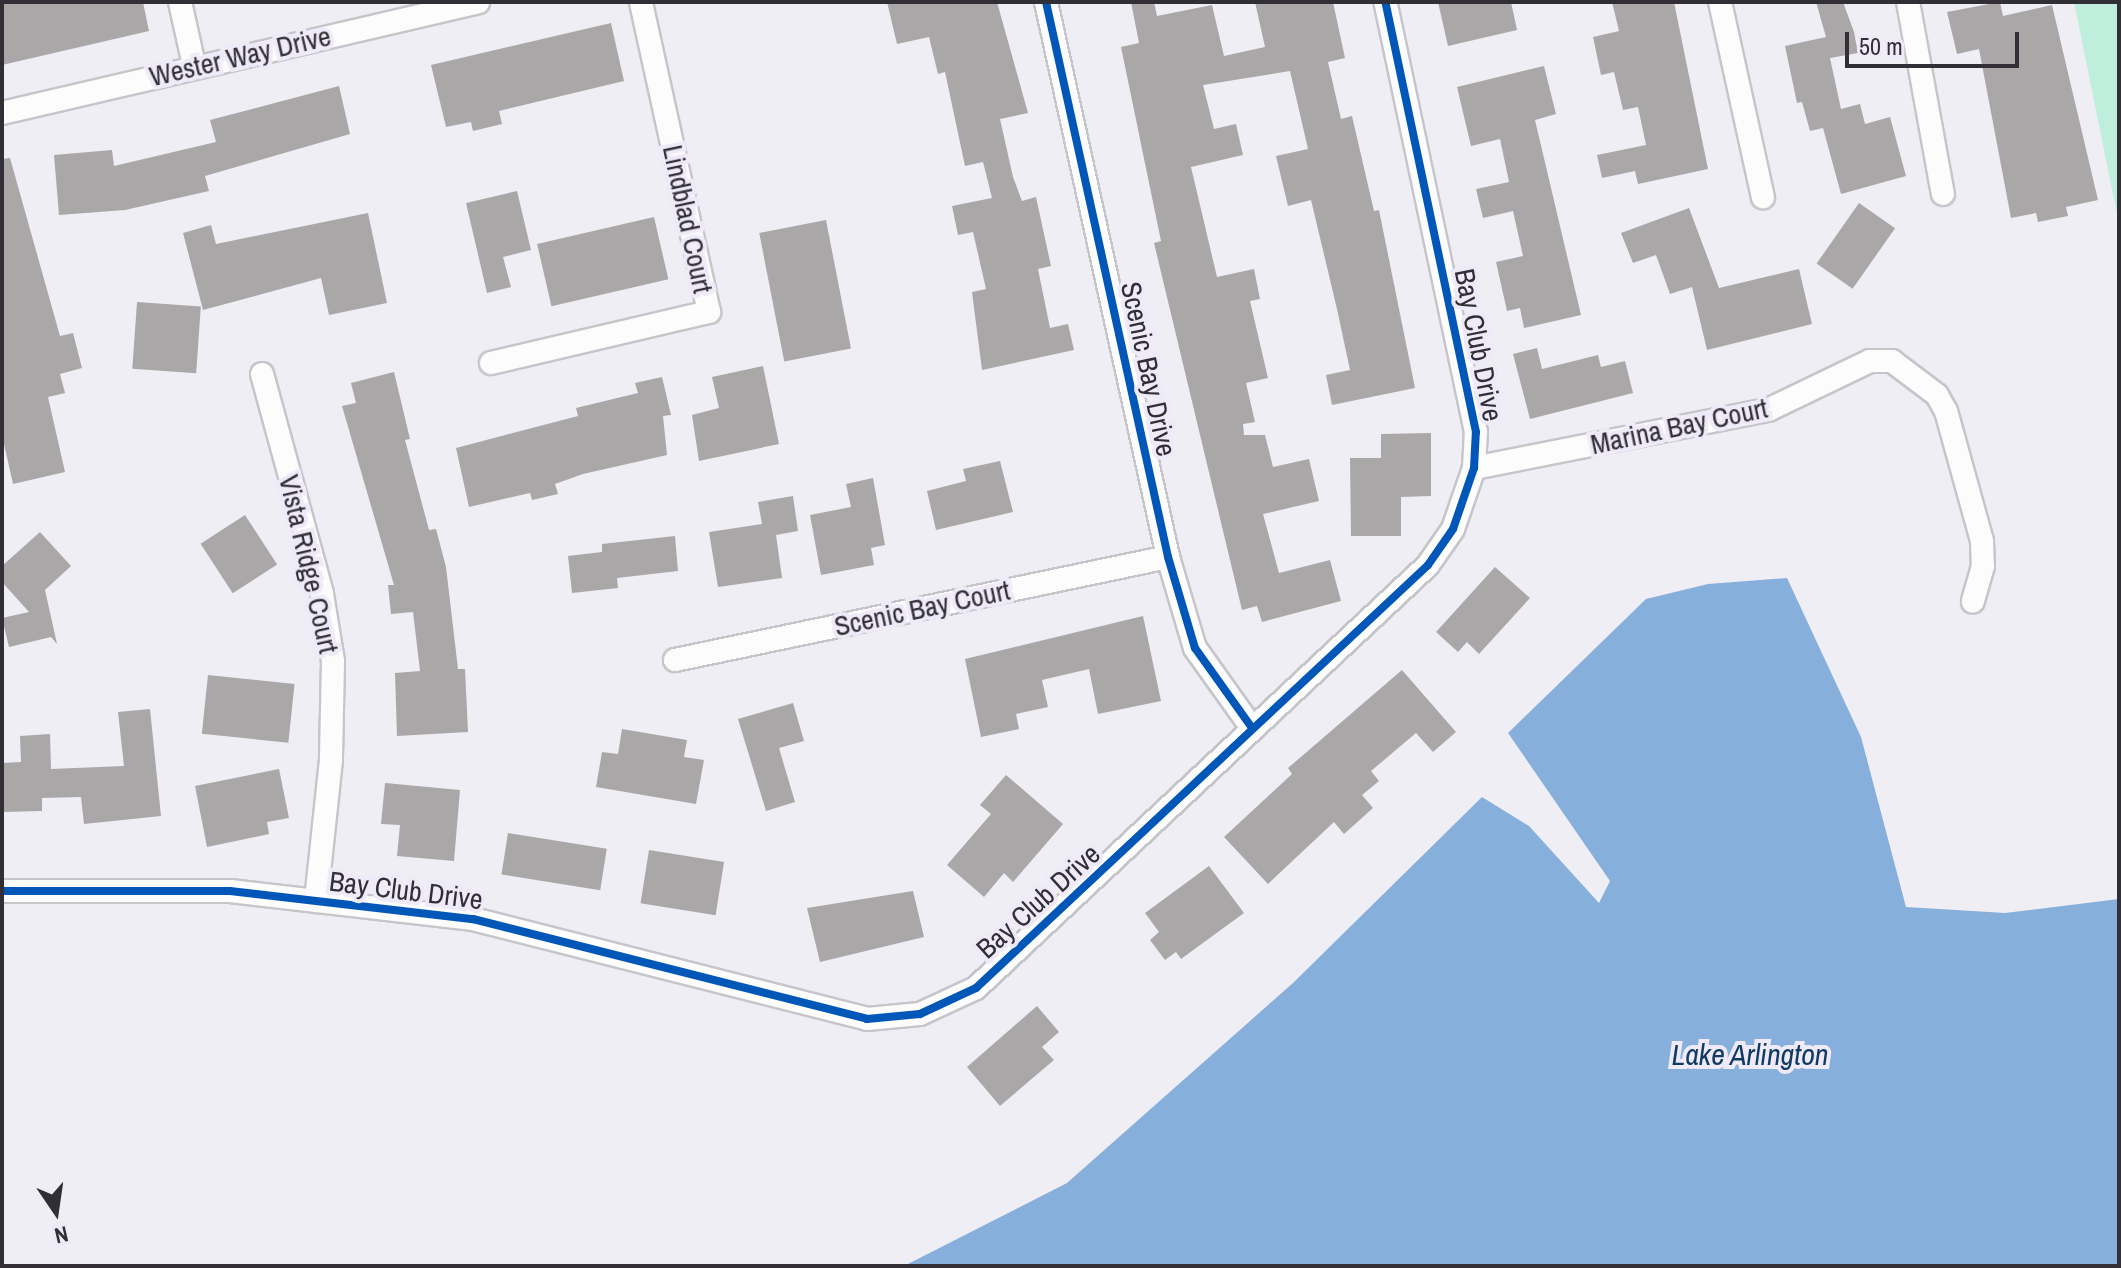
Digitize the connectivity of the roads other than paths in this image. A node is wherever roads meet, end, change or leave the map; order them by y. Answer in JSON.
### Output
{"nodes":[{"id":1,"x":180,"y":2,"type":"edge"},
{"id":2,"x":478,"y":2,"type":"edge"},
{"id":3,"x":641,"y":2,"type":"edge"},
{"id":4,"x":1046,"y":2,"type":"edge"},
{"id":5,"x":1385,"y":2,"type":"edge"},
{"id":6,"x":1720,"y":2,"type":"edge"},
{"id":7,"x":1908,"y":2,"type":"edge"},
{"id":8,"x":194,"y":65,"type":"junction"},
{"id":9,"x":2,"y":113,"type":"edge"},
{"id":10,"x":1943,"y":194,"type":"dead end"},
{"id":11,"x":1763,"y":197,"type":"dead end"},
{"id":12,"x":491,"y":363,"type":"dead end"},
{"id":13,"x":262,"y":374,"type":"dead end"},
{"id":14,"x":1474,"y":468,"type":"junction"},
{"id":15,"x":1168,"y":557,"type":"junction"},
{"id":16,"x":1973,"y":602,"type":"dead end"},
{"id":17,"x":675,"y":660,"type":"dead end"},
{"id":18,"x":1252,"y":728,"type":"junction"},
{"id":19,"x":2,"y":891,"type":"edge"},
{"id":20,"x":316,"y":901,"type":"junction"}],
"edges":[{"from":1,"to":8,"type":"street"},
{"from":2,"to":8,"type":"street","name":"Wester Way Drive"},
{"from":3,"to":12,"type":"street","name":"Lindblad Court"},
{"from":4,"to":15,"type":"street","name":"Scenic Bay Drive"},
{"from":5,"to":14,"type":"street","name":"Bay Club Drive"},
{"from":6,"to":11,"type":"street"},
{"from":7,"to":10,"type":"street"},
{"from":8,"to":9,"type":"street","name":"Wester Way Drive"},
{"from":13,"to":20,"type":"street","name":"Vista Ridge Court"},
{"from":14,"to":16,"type":"street","name":"Marina Bay Court"},
{"from":14,"to":18,"type":"street","name":"Bay Club Drive"},
{"from":15,"to":17,"type":"street","name":"Scenic Bay Court"},
{"from":15,"to":18,"type":"street","name":"Scenic Bay Drive"},
{"from":18,"to":20,"type":"street","name":"Bay Club Drive"},
{"from":19,"to":20,"type":"street","name":"Bay Club Drive"}]}
